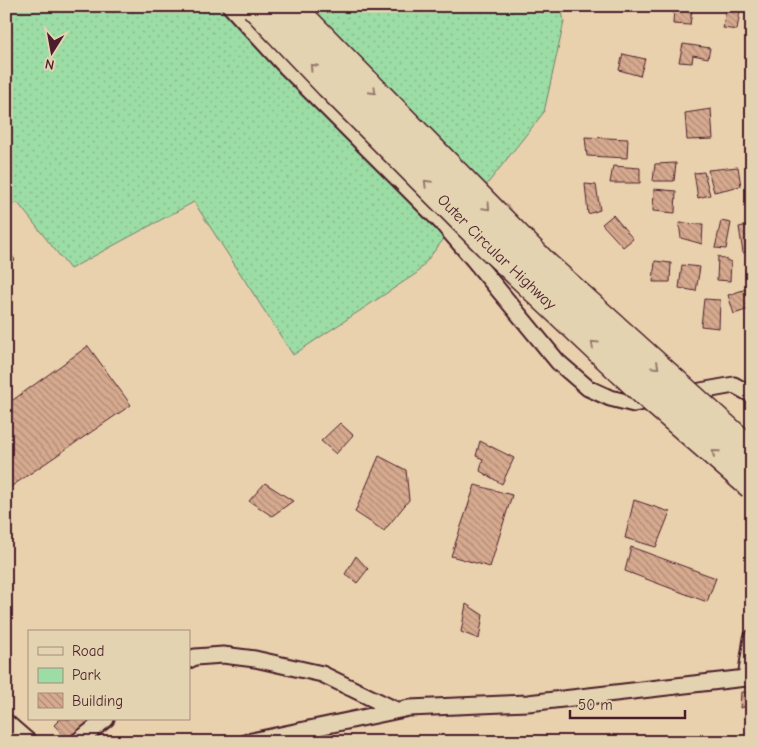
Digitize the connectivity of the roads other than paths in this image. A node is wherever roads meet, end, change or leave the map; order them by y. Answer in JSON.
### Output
{"nodes":[{"id":1,"x":230,"y":6,"type":"edge"},
{"id":2,"x":255,"y":6,"type":"edge"},
{"id":3,"x":290,"y":6,"type":"edge"},
{"id":4,"x":752,"y":395,"type":"edge"},
{"id":5,"x":752,"y":453,"type":"edge"},
{"id":6,"x":752,"y":485,"type":"edge"},
{"id":7,"x":752,"y":638,"type":"edge"},
{"id":8,"x":190,"y":660,"type":"edge"},
{"id":9,"x":749,"y":680,"type":"edge"},
{"id":10,"x":396,"y":710,"type":"junction"},
{"id":11,"x":105,"y":720,"type":"edge"},
{"id":12,"x":6,"y":722,"type":"edge"},
{"id":13,"x":28,"y":742,"type":"edge"},
{"id":14,"x":77,"y":742,"type":"edge"},
{"id":15,"x":247,"y":742,"type":"edge"}],
"edges":[{"from":1,"to":4,"type":"street"},
{"from":6,"to":2,"type":"highway","name":"Outer Circular Highway","one_way":true,"bridge":true},
{"from":3,"to":5,"type":"highway","name":"Outer Circular Highway","one_way":true,"bridge":true},
{"from":7,"to":9,"type":"street"},
{"from":8,"to":10,"type":"street"},
{"from":9,"to":10,"type":"street"},
{"from":10,"to":15,"type":"street"},
{"from":11,"to":14,"type":"street"},
{"from":12,"to":13,"type":"street"}]}
